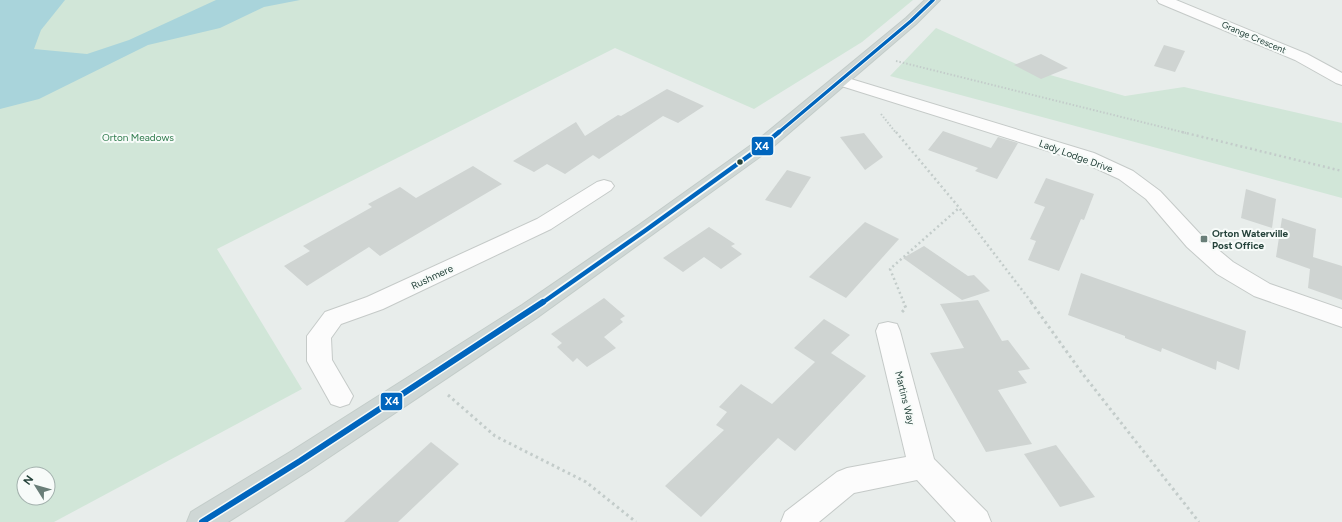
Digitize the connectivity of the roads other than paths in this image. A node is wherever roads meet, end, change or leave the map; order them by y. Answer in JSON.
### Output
{"nodes":[{"id":1,"x":933,"y":0,"type":"edge"},
{"id":2,"x":1164,"y":0,"type":"edge"},
{"id":3,"x":1342,"y":80,"type":"edge"},
{"id":4,"x":850,"y":84,"type":"junction"},
{"id":5,"x":604,"y":186,"type":"dead end"},
{"id":6,"x":1342,"y":318,"type":"edge"},
{"id":7,"x":888,"y":331,"type":"road end"},
{"id":8,"x":340,"y":396,"type":"dead end"},
{"id":9,"x":922,"y":466,"type":"junction"},
{"id":10,"x":202,"y":522,"type":"edge"},
{"id":11,"x":796,"y":522,"type":"edge"},
{"id":12,"x":976,"y":522,"type":"edge"}],
"edges":[{"from":1,"to":4,"type":"main road"},
{"from":2,"to":3,"type":"street","name":"Grange Crescent"},
{"from":4,"to":6,"type":"street","name":"Lady Lodge Drive"},
{"from":4,"to":10,"type":"main road"},
{"from":5,"to":8,"type":"street","name":"Rushmere"},
{"from":7,"to":9,"type":"street","name":"Martins Way"},
{"from":9,"to":11,"type":"street"},
{"from":9,"to":12,"type":"street","name":"Martins Way"}]}
